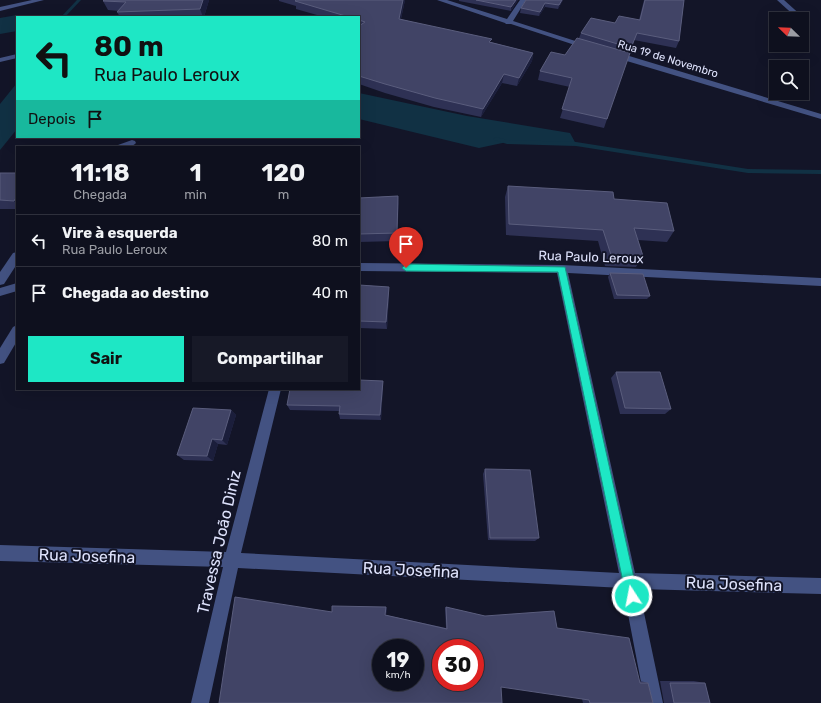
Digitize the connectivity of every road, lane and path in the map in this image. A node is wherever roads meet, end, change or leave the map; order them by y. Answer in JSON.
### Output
{"nodes":[{"id":1,"x":41,"y":0,"type":"edge"},
{"id":2,"x":440,"y":0,"type":"edge"},
{"id":3,"x":523,"y":0,"type":"edge"},
{"id":4,"x":780,"y":0,"type":"edge"},
{"id":5,"x":0,"y":9,"type":"edge"},
{"id":6,"x":795,"y":12,"type":"edge"},
{"id":7,"x":508,"y":22,"type":"junction"},
{"id":8,"x":16,"y":56,"type":"edge"},
{"id":9,"x":0,"y":60,"type":"edge"},
{"id":10,"x":821,"y":117,"type":"edge"},
{"id":11,"x":132,"y":143,"type":"dead end"},
{"id":12,"x":124,"y":146,"type":"edge"},
{"id":13,"x":16,"y":257,"type":"edge"},
{"id":14,"x":360,"y":267,"type":"edge"},
{"id":15,"x":562,"y":269,"type":"junction"},
{"id":16,"x":0,"y":281,"type":"edge"},
{"id":17,"x":821,"y":282,"type":"edge"},
{"id":18,"x":16,"y":287,"type":"edge"},
{"id":19,"x":0,"y":292,"type":"edge"},
{"id":20,"x":16,"y":332,"type":"edge"},
{"id":21,"x":0,"y":359,"type":"edge"},
{"id":22,"x":275,"y":390,"type":"edge"},
{"id":23,"x":0,"y":553,"type":"edge"},
{"id":24,"x":232,"y":560,"type":"junction"},
{"id":25,"x":629,"y":581,"type":"junction"},
{"id":26,"x":821,"y":586,"type":"edge"},
{"id":27,"x":200,"y":703,"type":"edge"},
{"id":28,"x":654,"y":703,"type":"edge"}],
"edges":[{"from":1,"to":5,"type":"street"},
{"from":2,"to":7,"type":"street","name":"Rua 19 de Novembro"},
{"from":3,"to":7,"type":"street"},
{"from":4,"to":6,"type":"street"},
{"from":7,"to":10,"type":"street","name":"Rua 19 de Novembro"},
{"from":8,"to":9,"type":"street"},
{"from":11,"to":12,"type":"street"},
{"from":13,"to":16,"type":"street"},
{"from":14,"to":15,"type":"street","name":"Rua Paulo Leroux"},
{"from":15,"to":17,"type":"street","name":"Rua Paulo Leroux"},
{"from":15,"to":25,"type":"street"},
{"from":18,"to":19,"type":"street"},
{"from":20,"to":21,"type":"street"},
{"from":22,"to":24,"type":"street","name":"Travessa João Diniz"},
{"from":23,"to":24,"type":"street","name":"Rua Josefina"},
{"from":24,"to":25,"type":"street","name":"Rua Josefina"},
{"from":24,"to":27,"type":"street","name":"Travessa João Diniz"},
{"from":25,"to":26,"type":"street","name":"Rua Josefina"},
{"from":25,"to":28,"type":"street"}]}
